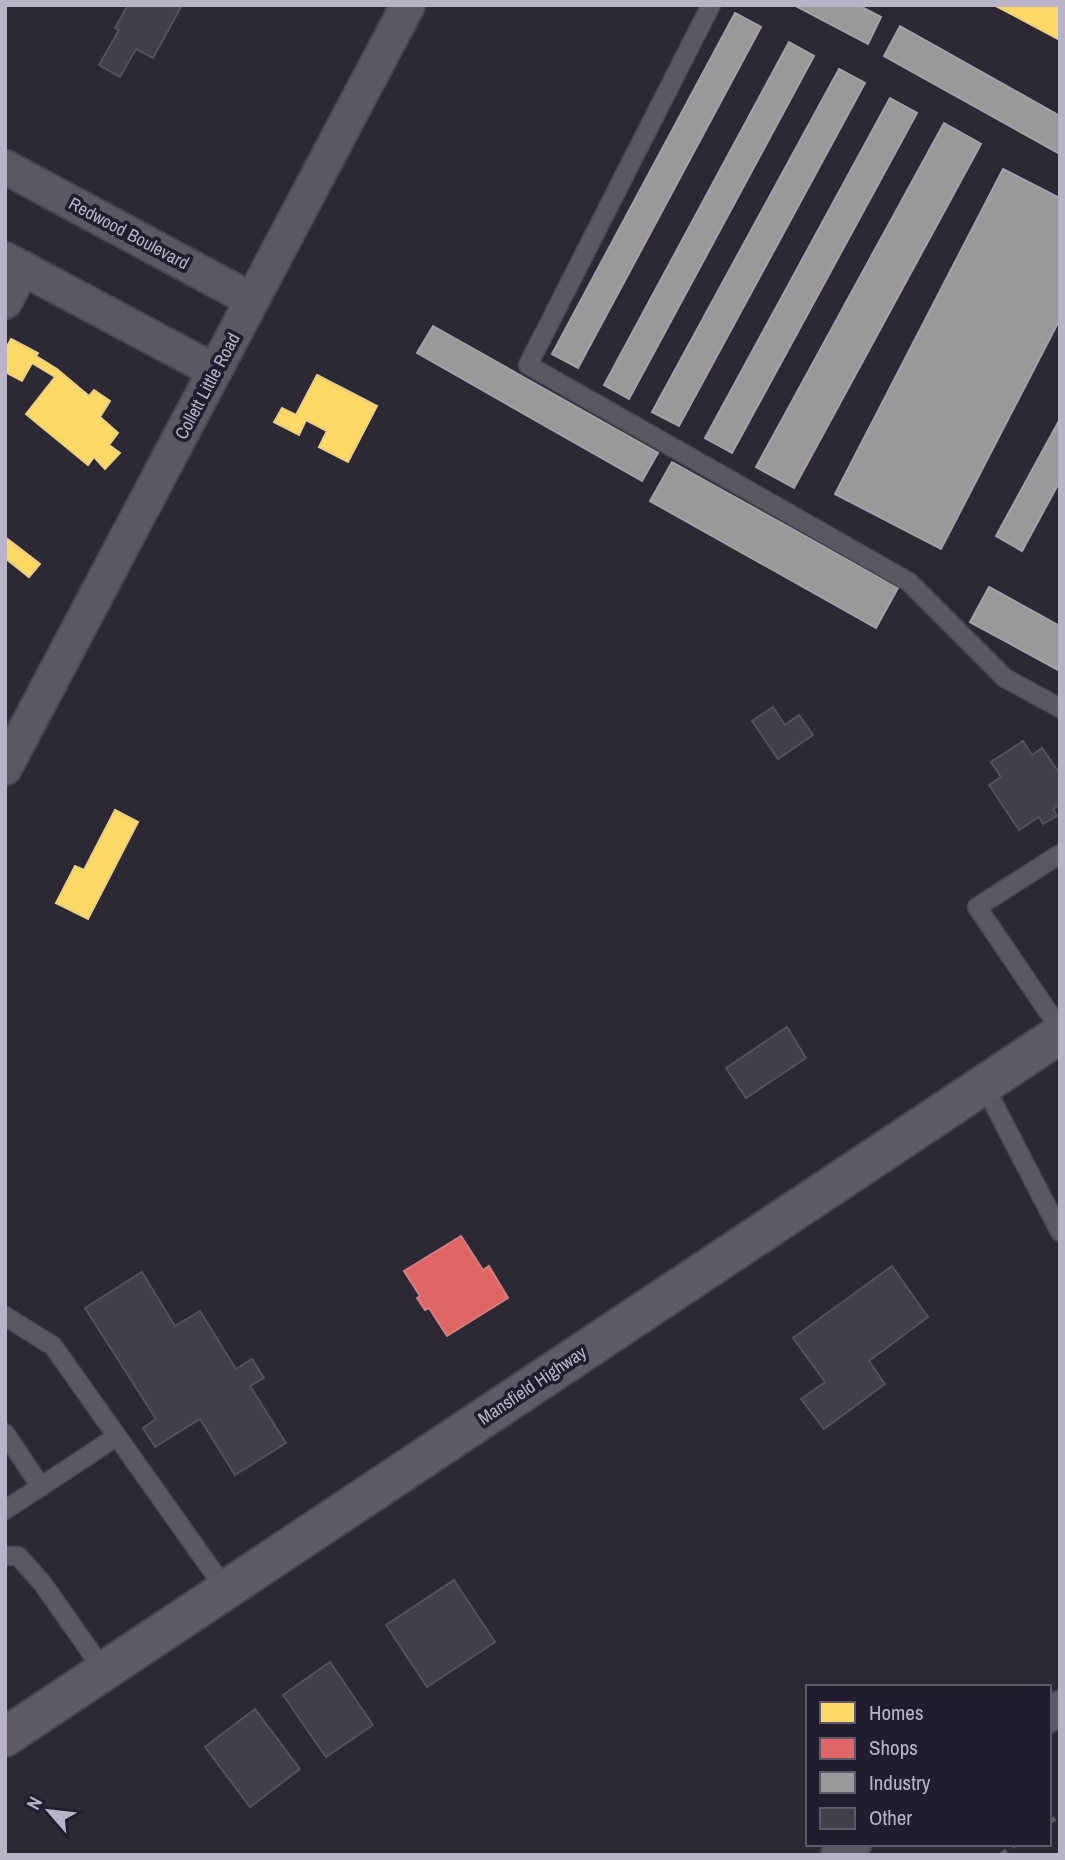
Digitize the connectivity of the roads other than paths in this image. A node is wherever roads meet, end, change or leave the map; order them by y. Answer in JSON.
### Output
{"nodes":[{"id":1,"x":408,"y":5,"type":"edge"},
{"id":2,"x":711,"y":5,"type":"edge"},
{"id":3,"x":5,"y":167,"type":"edge"},
{"id":4,"x":14,"y":264,"type":"edge"},
{"id":5,"x":253,"y":300,"type":"junction"},
{"id":6,"x":5,"y":302,"type":"edge"},
{"id":7,"x":215,"y":371,"type":"junction"},
{"id":8,"x":1060,"y":708,"type":"edge"},
{"id":9,"x":5,"y":768,"type":"edge"},
{"id":10,"x":1060,"y":854,"type":"edge"},
{"id":11,"x":1060,"y":1032,"type":"edge"},
{"id":12,"x":984,"y":1085,"type":"junction"},
{"id":13,"x":1060,"y":1232,"type":"edge"},
{"id":14,"x":5,"y":1316,"type":"edge"},
{"id":15,"x":5,"y":1433,"type":"edge"},
{"id":16,"x":116,"y":1437,"type":"junction"},
{"id":17,"x":41,"y":1487,"type":"junction"},
{"id":18,"x":5,"y":1510,"type":"edge"},
{"id":19,"x":5,"y":1556,"type":"edge"},
{"id":20,"x":226,"y":1590,"type":"junction"},
{"id":21,"x":104,"y":1671,"type":"junction"},
{"id":22,"x":5,"y":1737,"type":"edge"}],
"edges":[{"from":1,"to":5,"type":"street","name":"Collett Little Road"},
{"from":2,"to":8,"type":"lane"},
{"from":3,"to":5,"type":"street","name":"Redwood Boulevard"},
{"from":4,"to":6,"type":"street"},
{"from":4,"to":7,"type":"street"},
{"from":5,"to":7,"type":"street","name":"Collett Little Road"},
{"from":7,"to":9,"type":"street","name":"Collett Little Road"},
{"from":10,"to":11,"type":"lane"},
{"from":11,"to":12,"type":"main road","name":"Mansfield Highway"},
{"from":12,"to":13,"type":"lane"},
{"from":12,"to":20,"type":"main road","name":"Mansfield Highway"},
{"from":14,"to":16,"type":"lane"},
{"from":15,"to":17,"type":"lane"},
{"from":16,"to":17,"type":"lane"},
{"from":16,"to":20,"type":"lane"},
{"from":17,"to":18,"type":"lane"},
{"from":19,"to":21,"type":"lane"},
{"from":20,"to":21,"type":"main road","name":"Mansfield Highway"},
{"from":21,"to":22,"type":"main road","name":"Mansfield Highway"}]}
